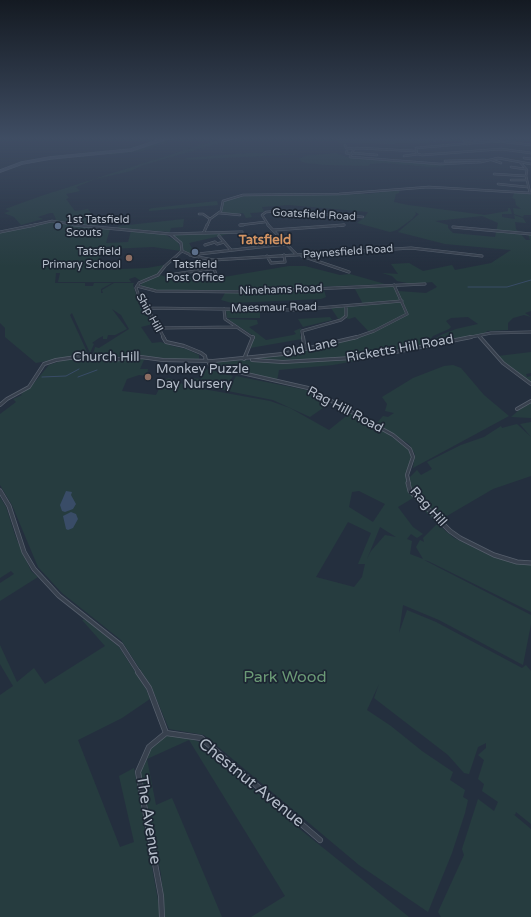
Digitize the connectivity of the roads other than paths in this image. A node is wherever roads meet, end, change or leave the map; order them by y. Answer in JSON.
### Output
{"nodes":[{"id":1,"x":527,"y":180,"type":"edge"},
{"id":2,"x":498,"y":184,"type":"dead end"},
{"id":3,"x":528,"y":187,"type":"junction"},
{"id":4,"x":530,"y":193,"type":"edge"},
{"id":5,"x":219,"y":213,"type":"junction"},
{"id":6,"x":199,"y":214,"type":"dead end"},
{"id":7,"x":240,"y":215,"type":"dead end"},
{"id":8,"x":363,"y":217,"type":"dead end"},
{"id":9,"x":210,"y":219,"type":"junction"},
{"id":10,"x":265,"y":222,"type":"junction"},
{"id":11,"x":240,"y":225,"type":"dead end"},
{"id":12,"x":344,"y":225,"type":"dead end"},
{"id":13,"x":453,"y":227,"type":"dead end"},
{"id":14,"x":274,"y":230,"type":"junction"},
{"id":15,"x":0,"y":232,"type":"edge"},
{"id":16,"x":204,"y":232,"type":"junction"},
{"id":17,"x":242,"y":232,"type":"dead end"},
{"id":18,"x":170,"y":234,"type":"junction"},
{"id":19,"x":531,"y":234,"type":"edge"},
{"id":20,"x":219,"y":236,"type":"dead end"},
{"id":21,"x":249,"y":236,"type":"dead end"},
{"id":22,"x":224,"y":242,"type":"junction"},
{"id":23,"x":286,"y":244,"type":"junction"},
{"id":24,"x":205,"y":245,"type":"dead end"},
{"id":25,"x":258,"y":247,"type":"junction"},
{"id":26,"x":230,"y":249,"type":"junction"},
{"id":27,"x":182,"y":251,"type":"junction"},
{"id":28,"x":190,"y":254,"type":"junction"},
{"id":29,"x":284,"y":255,"type":"junction"},
{"id":30,"x":299,"y":255,"type":"junction"},
{"id":31,"x":267,"y":256,"type":"junction"},
{"id":32,"x":482,"y":256,"type":"dead end"},
{"id":33,"x":209,"y":263,"type":"junction"},
{"id":34,"x":210,"y":269,"type":"junction"},
{"id":35,"x":349,"y":272,"type":"dead end"},
{"id":36,"x":175,"y":274,"type":"dead end"},
{"id":37,"x":216,"y":274,"type":"dead end"},
{"id":38,"x":425,"y":284,"type":"dead end"},
{"id":39,"x":394,"y":285,"type":"junction"},
{"id":40,"x":137,"y":286,"type":"junction"},
{"id":41,"x":402,"y":301,"type":"junction"},
{"id":42,"x":346,"y":306,"type":"junction"},
{"id":43,"x":145,"y":308,"type":"junction"},
{"id":44,"x":224,"y":310,"type":"junction"},
{"id":45,"x":237,"y":327,"type":"junction"},
{"id":46,"x":159,"y":328,"type":"junction"},
{"id":47,"x":531,"y":332,"type":"edge"},
{"id":48,"x":479,"y":336,"type":"junction"},
{"id":49,"x":307,"y":348,"type":"junction"},
{"id":50,"x":244,"y":359,"type":"junction"},
{"id":51,"x":207,"y":361,"type":"junction"},
{"id":52,"x":531,"y":384,"type":"edge"},
{"id":53,"x":531,"y":401,"type":"edge"},
{"id":54,"x":0,"y":406,"type":"edge"},
{"id":55,"x":517,"y":409,"type":"dead end"},
{"id":56,"x":408,"y":471,"type":"joint"},
{"id":57,"x":0,"y":491,"type":"edge"},
{"id":58,"x":531,"y":563,"type":"edge"},
{"id":59,"x":166,"y":733,"type":"junction"},
{"id":60,"x":320,"y":840,"type":"dead end"},
{"id":61,"x":162,"y":917,"type":"edge"}],
"edges":[{"from":1,"to":3,"type":"street"},
{"from":2,"to":3,"type":"street"},
{"from":3,"to":4,"type":"street"},
{"from":4,"to":5,"type":"street"},
{"from":5,"to":7,"type":"street"},
{"from":5,"to":9,"type":"street"},
{"from":6,"to":9,"type":"street"},
{"from":8,"to":10,"type":"street","name":"Goatsfield Road"},
{"from":9,"to":16,"type":"street"},
{"from":10,"to":11,"type":"street"},
{"from":10,"to":14,"type":"street","name":"Goatsfield Road"},
{"from":12,"to":14,"type":"street"},
{"from":13,"to":19,"type":"street"},
{"from":14,"to":23,"type":"street","name":"Goatsfield Road"},
{"from":15,"to":18,"type":"street"},
{"from":16,"to":17,"type":"street"},
{"from":16,"to":18,"type":"street"},
{"from":18,"to":27,"type":"street"},
{"from":20,"to":22,"type":"street"},
{"from":21,"to":25,"type":"street"},
{"from":22,"to":24,"type":"street"},
{"from":22,"to":26,"type":"street"},
{"from":23,"to":25,"type":"street"},
{"from":23,"to":30,"type":"street","name":"Goatsfield Road"},
{"from":25,"to":26,"type":"street"},
{"from":26,"to":28,"type":"street"},
{"from":27,"to":28,"type":"street","name":"Paynesfield Road"},
{"from":27,"to":40,"type":"street","name":"Ship Hill"},
{"from":28,"to":33,"type":"street","name":"Paynesfield Road"},
{"from":29,"to":30,"type":"street","name":"Paynesfield Road"},
{"from":29,"to":31,"type":"street","name":"Paynesfield Road"},
{"from":29,"to":31,"type":"street"},
{"from":30,"to":32,"type":"street","name":"Paynesfield Road"},
{"from":30,"to":35,"type":"street"},
{"from":31,"to":33,"type":"street","name":"Paynesfield Road"},
{"from":33,"to":34,"type":"street"},
{"from":34,"to":36,"type":"street"},
{"from":34,"to":37,"type":"street"},
{"from":38,"to":39,"type":"street","name":"Ninehams Road"},
{"from":39,"to":40,"type":"street","name":"Ninehams Road"},
{"from":39,"to":41,"type":"street"},
{"from":40,"to":43,"type":"street","name":"Ship Hill"},
{"from":41,"to":42,"type":"street","name":"Maesmaur Road"},
{"from":41,"to":49,"type":"street","name":"Old Lane"},
{"from":42,"to":44,"type":"street","name":"Maesmaur Road"},
{"from":42,"to":49,"type":"street"},
{"from":43,"to":44,"type":"street","name":"Maesmaur Road"},
{"from":43,"to":46,"type":"street","name":"Ship Hill"},
{"from":44,"to":45,"type":"street"},
{"from":45,"to":46,"type":"street"},
{"from":45,"to":50,"type":"street"},
{"from":46,"to":51,"type":"street","name":"Ship Hill"},
{"from":47,"to":48,"type":"street","name":"Ricketts Hill Road"},
{"from":48,"to":50,"type":"street","name":"Ricketts Hill Road"},
{"from":48,"to":52,"type":"street"},
{"from":49,"to":50,"type":"street","name":"Old Lane"},
{"from":50,"to":51,"type":"street","name":"Old Lane"},
{"from":51,"to":54,"type":"street","name":"Church Hill"},
{"from":51,"to":56,"type":"street","name":"Rag Hill Road"},
{"from":53,"to":55,"type":"street"},
{"from":56,"to":58,"type":"street","name":"Rag Hill"},
{"from":57,"to":59,"type":"street"},
{"from":59,"to":60,"type":"street","name":"Chestnut Avenue"},
{"from":59,"to":61,"type":"street","name":"The Avenue"}]}
